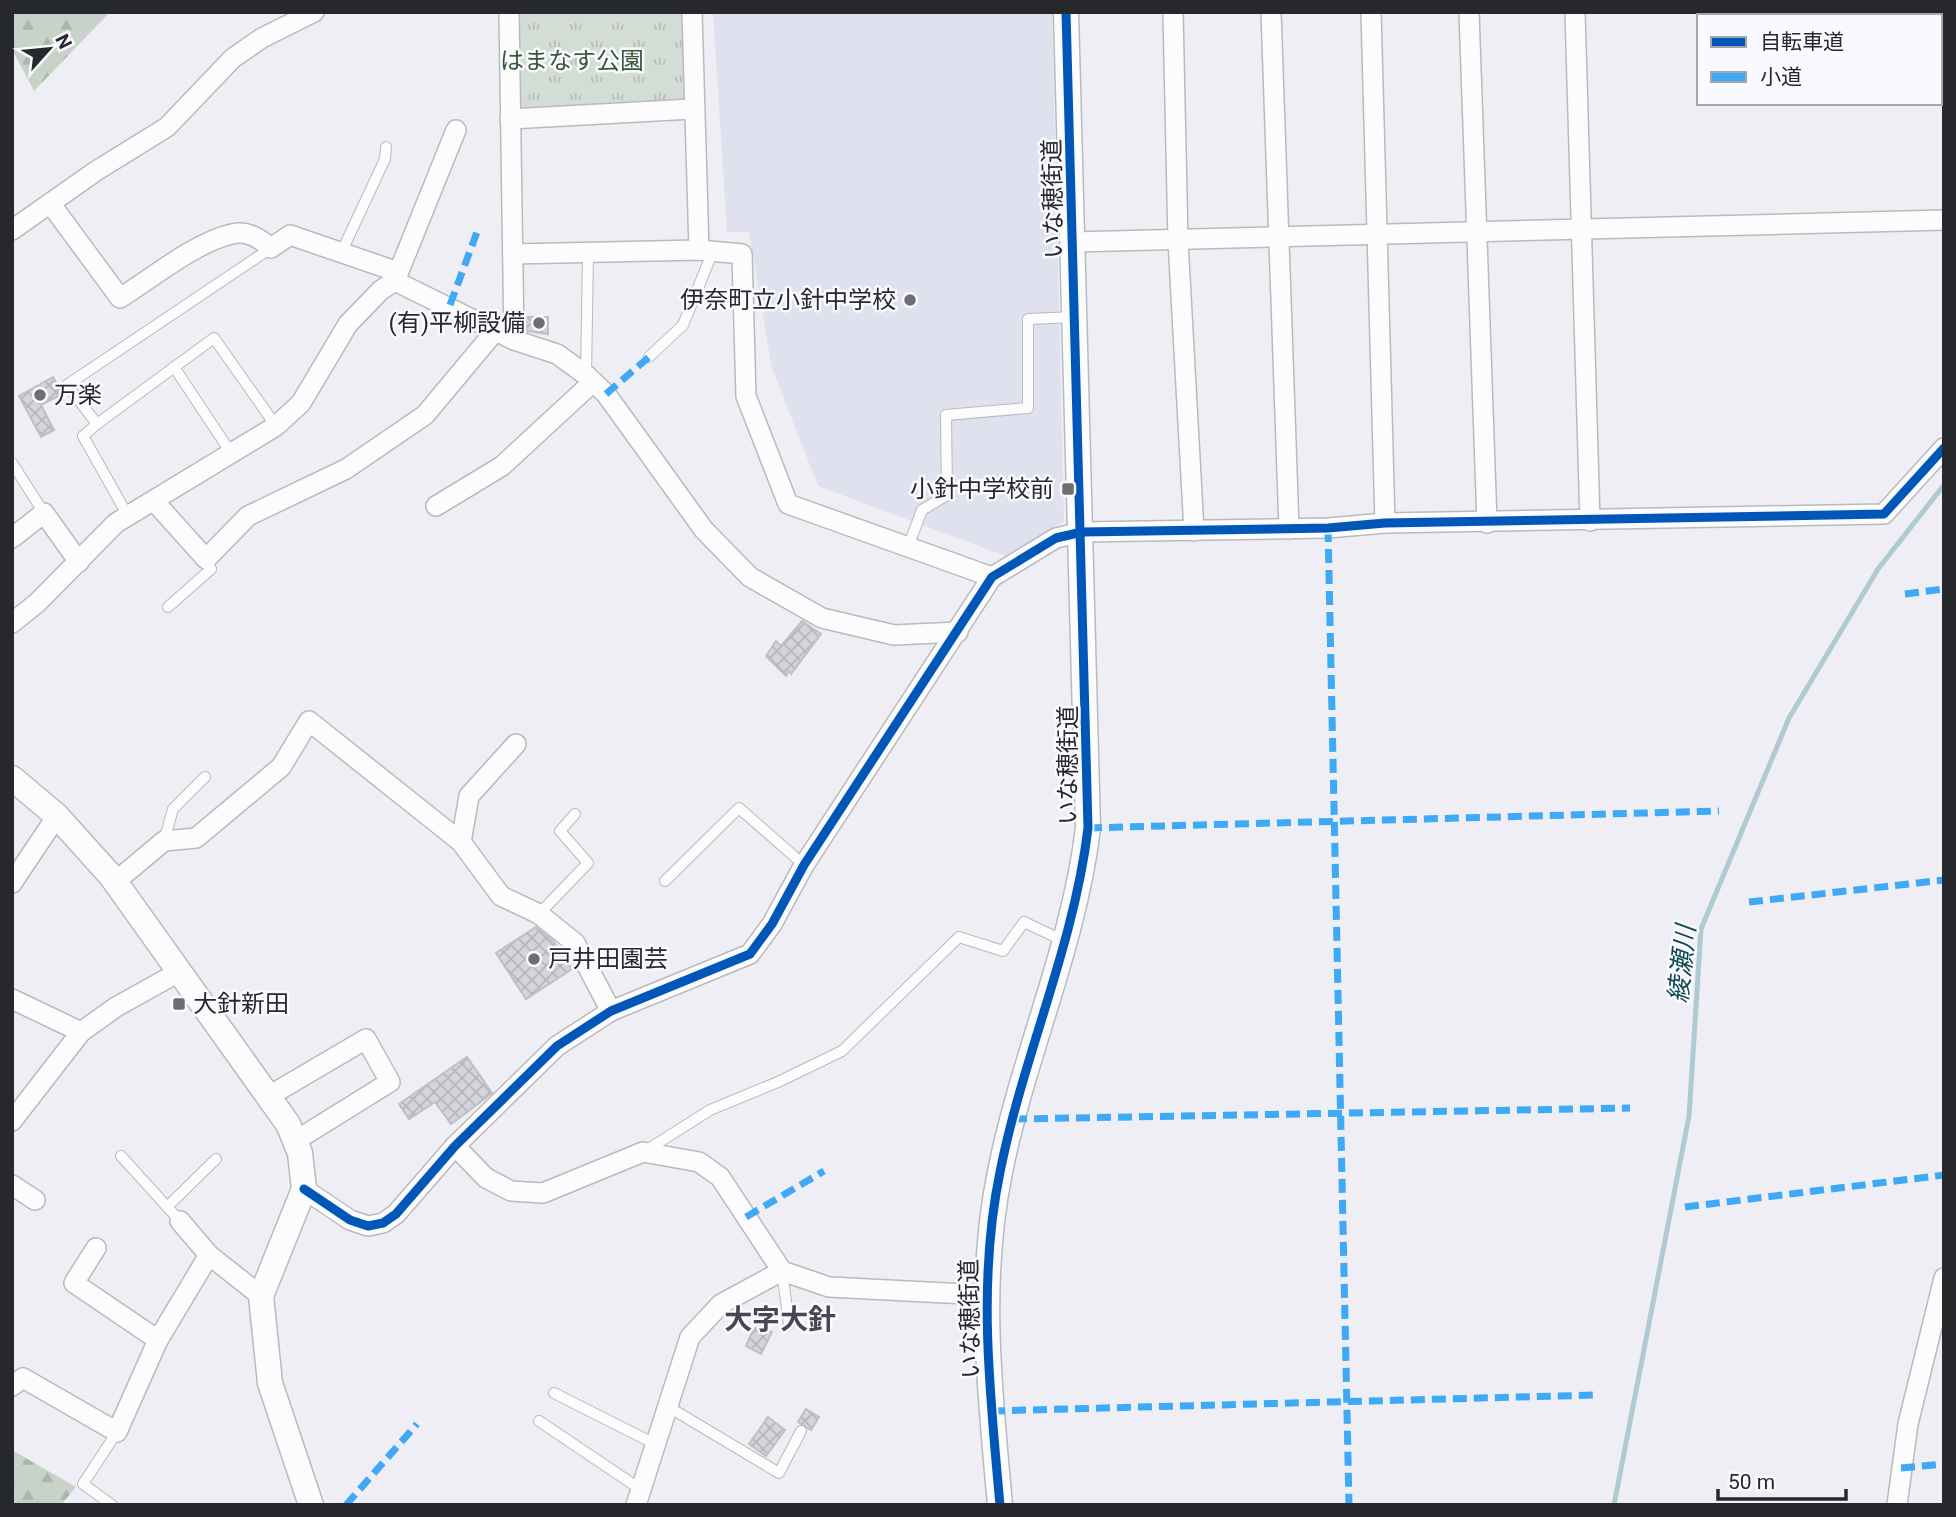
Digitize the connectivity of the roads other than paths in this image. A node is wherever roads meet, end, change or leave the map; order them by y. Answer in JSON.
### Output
{"nodes":[{"id":1,"x":314,"y":12,"type":"edge"},
{"id":2,"x":509,"y":12,"type":"edge"},
{"id":3,"x":692,"y":12,"type":"edge"},
{"id":4,"x":1066,"y":12,"type":"edge"},
{"id":5,"x":1173,"y":12,"type":"edge"},
{"id":6,"x":1271,"y":12,"type":"edge"},
{"id":7,"x":1370,"y":12,"type":"edge"},
{"id":8,"x":1469,"y":12,"type":"edge"},
{"id":9,"x":1575,"y":12,"type":"edge"},
{"id":10,"x":692,"y":109,"type":"junction"},
{"id":11,"x":510,"y":119,"type":"junction"},
{"id":12,"x":456,"y":130,"type":"dead end"},
{"id":13,"x":386,"y":146,"type":"dead end"},
{"id":14,"x":50,"y":203,"type":"junction"},
{"id":15,"x":1944,"y":220,"type":"edge"},
{"id":16,"x":1584,"y":229,"type":"junction"},
{"id":17,"x":12,"y":230,"type":"edge"},
{"id":18,"x":1478,"y":231,"type":"junction"},
{"id":19,"x":1378,"y":233,"type":"junction"},
{"id":20,"x":1280,"y":236,"type":"junction"},
{"id":21,"x":1178,"y":241,"type":"junction"},
{"id":22,"x":1074,"y":242,"type":"junction"},
{"id":23,"x":271,"y":248,"type":"junction"},
{"id":24,"x":706,"y":250,"type":"junction"},
{"id":25,"x":341,"y":254,"type":"junction"},
{"id":26,"x":513,"y":254,"type":"junction"},
{"id":27,"x":588,"y":254,"type":"junction"},
{"id":28,"x":396,"y":276,"type":"junction"},
{"id":29,"x":1075,"y":317,"type":"junction"},
{"id":30,"x":496,"y":330,"type":"junction"},
{"id":31,"x":514,"y":340,"type":"junction"},
{"id":32,"x":649,"y":357,"type":"dead end"},
{"id":33,"x":174,"y":367,"type":"junction"},
{"id":34,"x":589,"y":379,"type":"junction"},
{"id":35,"x":97,"y":424,"type":"junction"},
{"id":36,"x":276,"y":426,"type":"junction"},
{"id":37,"x":1944,"y":448,"type":"edge"},
{"id":38,"x":231,"y":453,"type":"junction"},
{"id":39,"x":12,"y":463,"type":"edge"},
{"id":40,"x":154,"y":500,"type":"junction"},
{"id":41,"x":436,"y":506,"type":"dead end"},
{"id":42,"x":44,"y":513,"type":"junction"},
{"id":43,"x":128,"y":516,"type":"junction"},
{"id":44,"x":1590,"y":521,"type":"junction"},
{"id":45,"x":1385,"y":523,"type":"junction"},
{"id":46,"x":1487,"y":523,"type":"junction"},
{"id":47,"x":1289,"y":529,"type":"junction"},
{"id":48,"x":1194,"y":531,"type":"junction"},
{"id":49,"x":1082,"y":532,"type":"junction"},
{"id":50,"x":12,"y":537,"type":"edge"},
{"id":51,"x":908,"y":547,"type":"junction"},
{"id":52,"x":206,"y":559,"type":"junction"},
{"id":53,"x":79,"y":562,"type":"junction"},
{"id":54,"x":992,"y":577,"type":"junction"},
{"id":55,"x":169,"y":607,"type":"dead end"},
{"id":56,"x":12,"y":623,"type":"edge"},
{"id":57,"x":958,"y":632,"type":"junction"},
{"id":58,"x":516,"y":744,"type":"dead end"},
{"id":59,"x":205,"y":777,"type":"dead end"},
{"id":60,"x":12,"y":778,"type":"edge"},
{"id":61,"x":575,"y":814,"type":"dead end"},
{"id":62,"x":57,"y":816,"type":"junction"},
{"id":63,"x":164,"y":841,"type":"junction"},
{"id":64,"x":461,"y":842,"type":"junction"},
{"id":65,"x":804,"y":865,"type":"junction"},
{"id":66,"x":665,"y":881,"type":"dead end"},
{"id":67,"x":115,"y":882,"type":"junction"},
{"id":68,"x":12,"y":883,"type":"edge"},
{"id":69,"x":539,"y":915,"type":"junction"},
{"id":70,"x":1066,"y":941,"type":"junction"},
{"id":71,"x":177,"y":972,"type":"junction"},
{"id":72,"x":12,"y":999,"type":"edge"},
{"id":73,"x":611,"y":1011,"type":"junction"},
{"id":74,"x":81,"y":1032,"type":"junction"},
{"id":75,"x":269,"y":1096,"type":"junction"},
{"id":76,"x":12,"y":1121,"type":"edge"},
{"id":77,"x":295,"y":1141,"type":"junction"},
{"id":78,"x":454,"y":1146,"type":"junction"},
{"id":79,"x":643,"y":1152,"type":"junction"},
{"id":80,"x":121,"y":1156,"type":"dead end"},
{"id":81,"x":216,"y":1159,"type":"dead end"},
{"id":82,"x":12,"y":1185,"type":"edge"},
{"id":83,"x":304,"y":1189,"type":"junction"},
{"id":84,"x":35,"y":1200,"type":"dead end"},
{"id":85,"x":173,"y":1214,"type":"junction"},
{"id":86,"x":96,"y":1248,"type":"dead end"},
{"id":87,"x":209,"y":1255,"type":"junction"},
{"id":88,"x":782,"y":1272,"type":"junction"},
{"id":89,"x":1944,"y":1278,"type":"edge"},
{"id":90,"x":986,"y":1295,"type":"junction"},
{"id":91,"x":261,"y":1296,"type":"junction"},
{"id":92,"x":789,"y":1324,"type":"dead end"},
{"id":93,"x":158,"y":1340,"type":"junction"},
{"id":94,"x":12,"y":1386,"type":"edge"},
{"id":95,"x":554,"y":1393,"type":"dead end"},
{"id":96,"x":667,"y":1406,"type":"junction"},
{"id":97,"x":539,"y":1421,"type":"dead end"},
{"id":98,"x":801,"y":1431,"type":"dead end"},
{"id":99,"x":117,"y":1432,"type":"junction"},
{"id":100,"x":655,"y":1444,"type":"junction"},
{"id":101,"x":638,"y":1497,"type":"edge"},
{"id":102,"x":112,"y":1505,"type":"edge"},
{"id":103,"x":311,"y":1505,"type":"edge"},
{"id":104,"x":1000,"y":1505,"type":"edge"},
{"id":105,"x":1896,"y":1505,"type":"edge"}],
"edges":[{"from":1,"to":14,"type":"street"},
{"from":2,"to":11,"type":"street"},
{"from":3,"to":10,"type":"street"},
{"from":4,"to":22,"type":"street","name":"いな穂街道"},
{"from":5,"to":21,"type":"street"},
{"from":6,"to":20,"type":"street"},
{"from":7,"to":19,"type":"street"},
{"from":8,"to":18,"type":"street"},
{"from":9,"to":16,"type":"street"},
{"from":10,"to":11,"type":"street"},
{"from":10,"to":24,"type":"street"},
{"from":11,"to":26,"type":"street"},
{"from":12,"to":28,"type":"street"},
{"from":13,"to":25,"type":"lane"},
{"from":14,"to":17,"type":"street"},
{"from":14,"to":23,"type":"street"},
{"from":15,"to":16,"type":"street"},
{"from":16,"to":18,"type":"street"},
{"from":16,"to":44,"type":"street"},
{"from":18,"to":19,"type":"street"},
{"from":18,"to":46,"type":"street"},
{"from":19,"to":20,"type":"street"},
{"from":19,"to":45,"type":"street"},
{"from":20,"to":21,"type":"street"},
{"from":20,"to":47,"type":"street"},
{"from":21,"to":22,"type":"street"},
{"from":21,"to":48,"type":"street"},
{"from":22,"to":29,"type":"street","name":"いな穂街道"},
{"from":23,"to":25,"type":"street"},
{"from":23,"to":35,"type":"lane"},
{"from":24,"to":27,"type":"street"},
{"from":24,"to":32,"type":"lane"},
{"from":24,"to":51,"type":"street"},
{"from":25,"to":28,"type":"street"},
{"from":26,"to":27,"type":"street"},
{"from":26,"to":31,"type":"street"},
{"from":27,"to":34,"type":"lane"},
{"from":28,"to":30,"type":"street"},
{"from":28,"to":36,"type":"street"},
{"from":29,"to":49,"type":"street","name":"いな穂街道"},
{"from":29,"to":51,"type":"lane"},
{"from":30,"to":31,"type":"street"},
{"from":30,"to":52,"type":"street"},
{"from":31,"to":34,"type":"street"},
{"from":33,"to":35,"type":"lane"},
{"from":33,"to":36,"type":"lane"},
{"from":33,"to":38,"type":"lane"},
{"from":34,"to":41,"type":"street"},
{"from":34,"to":57,"type":"street"},
{"from":35,"to":43,"type":"lane"},
{"from":36,"to":38,"type":"street"},
{"from":37,"to":44,"type":"street"},
{"from":38,"to":40,"type":"street"},
{"from":39,"to":42,"type":"lane"},
{"from":40,"to":43,"type":"street"},
{"from":40,"to":52,"type":"street"},
{"from":42,"to":50,"type":"street"},
{"from":42,"to":53,"type":"street"},
{"from":43,"to":53,"type":"street"},
{"from":44,"to":46,"type":"street"},
{"from":45,"to":46,"type":"street"},
{"from":45,"to":47,"type":"street"},
{"from":47,"to":48,"type":"street"},
{"from":48,"to":49,"type":"street"},
{"from":49,"to":54,"type":"street"},
{"from":49,"to":70,"type":"street","name":"いな穂街道"},
{"from":51,"to":54,"type":"street"},
{"from":52,"to":55,"type":"lane"},
{"from":53,"to":56,"type":"street"},
{"from":54,"to":57,"type":"street"},
{"from":57,"to":65,"type":"street"},
{"from":58,"to":64,"type":"street"},
{"from":59,"to":63,"type":"lane"},
{"from":60,"to":62,"type":"street"},
{"from":61,"to":69,"type":"lane"},
{"from":62,"to":67,"type":"street"},
{"from":62,"to":68,"type":"street"},
{"from":63,"to":64,"type":"street"},
{"from":63,"to":67,"type":"street"},
{"from":64,"to":69,"type":"street"},
{"from":65,"to":66,"type":"lane"},
{"from":65,"to":73,"type":"street"},
{"from":67,"to":71,"type":"street"},
{"from":69,"to":73,"type":"street"},
{"from":70,"to":79,"type":"lane"},
{"from":70,"to":90,"type":"street","name":"いな穂街道"},
{"from":71,"to":74,"type":"street"},
{"from":71,"to":75,"type":"street"},
{"from":72,"to":74,"type":"street"},
{"from":73,"to":78,"type":"street"},
{"from":74,"to":76,"type":"street"},
{"from":75,"to":77,"type":"street"},
{"from":75,"to":77,"type":"street"},
{"from":77,"to":83,"type":"street"},
{"from":78,"to":79,"type":"street"},
{"from":78,"to":83,"type":"street"},
{"from":79,"to":88,"type":"street"},
{"from":80,"to":85,"type":"lane"},
{"from":81,"to":85,"type":"lane"},
{"from":82,"to":84,"type":"street"},
{"from":83,"to":91,"type":"street"},
{"from":85,"to":87,"type":"street"},
{"from":86,"to":93,"type":"street"},
{"from":87,"to":91,"type":"street"},
{"from":87,"to":93,"type":"street"},
{"from":88,"to":90,"type":"street"},
{"from":88,"to":92,"type":"lane"},
{"from":88,"to":96,"type":"street"},
{"from":89,"to":105,"type":"street"},
{"from":90,"to":104,"type":"street","name":"いな穂街道"},
{"from":91,"to":103,"type":"street"},
{"from":93,"to":99,"type":"street"},
{"from":94,"to":99,"type":"street"},
{"from":95,"to":100,"type":"lane"},
{"from":96,"to":98,"type":"lane"},
{"from":96,"to":100,"type":"street"},
{"from":97,"to":101,"type":"lane"},
{"from":99,"to":102,"type":"lane"},
{"from":100,"to":101,"type":"street"}]}
